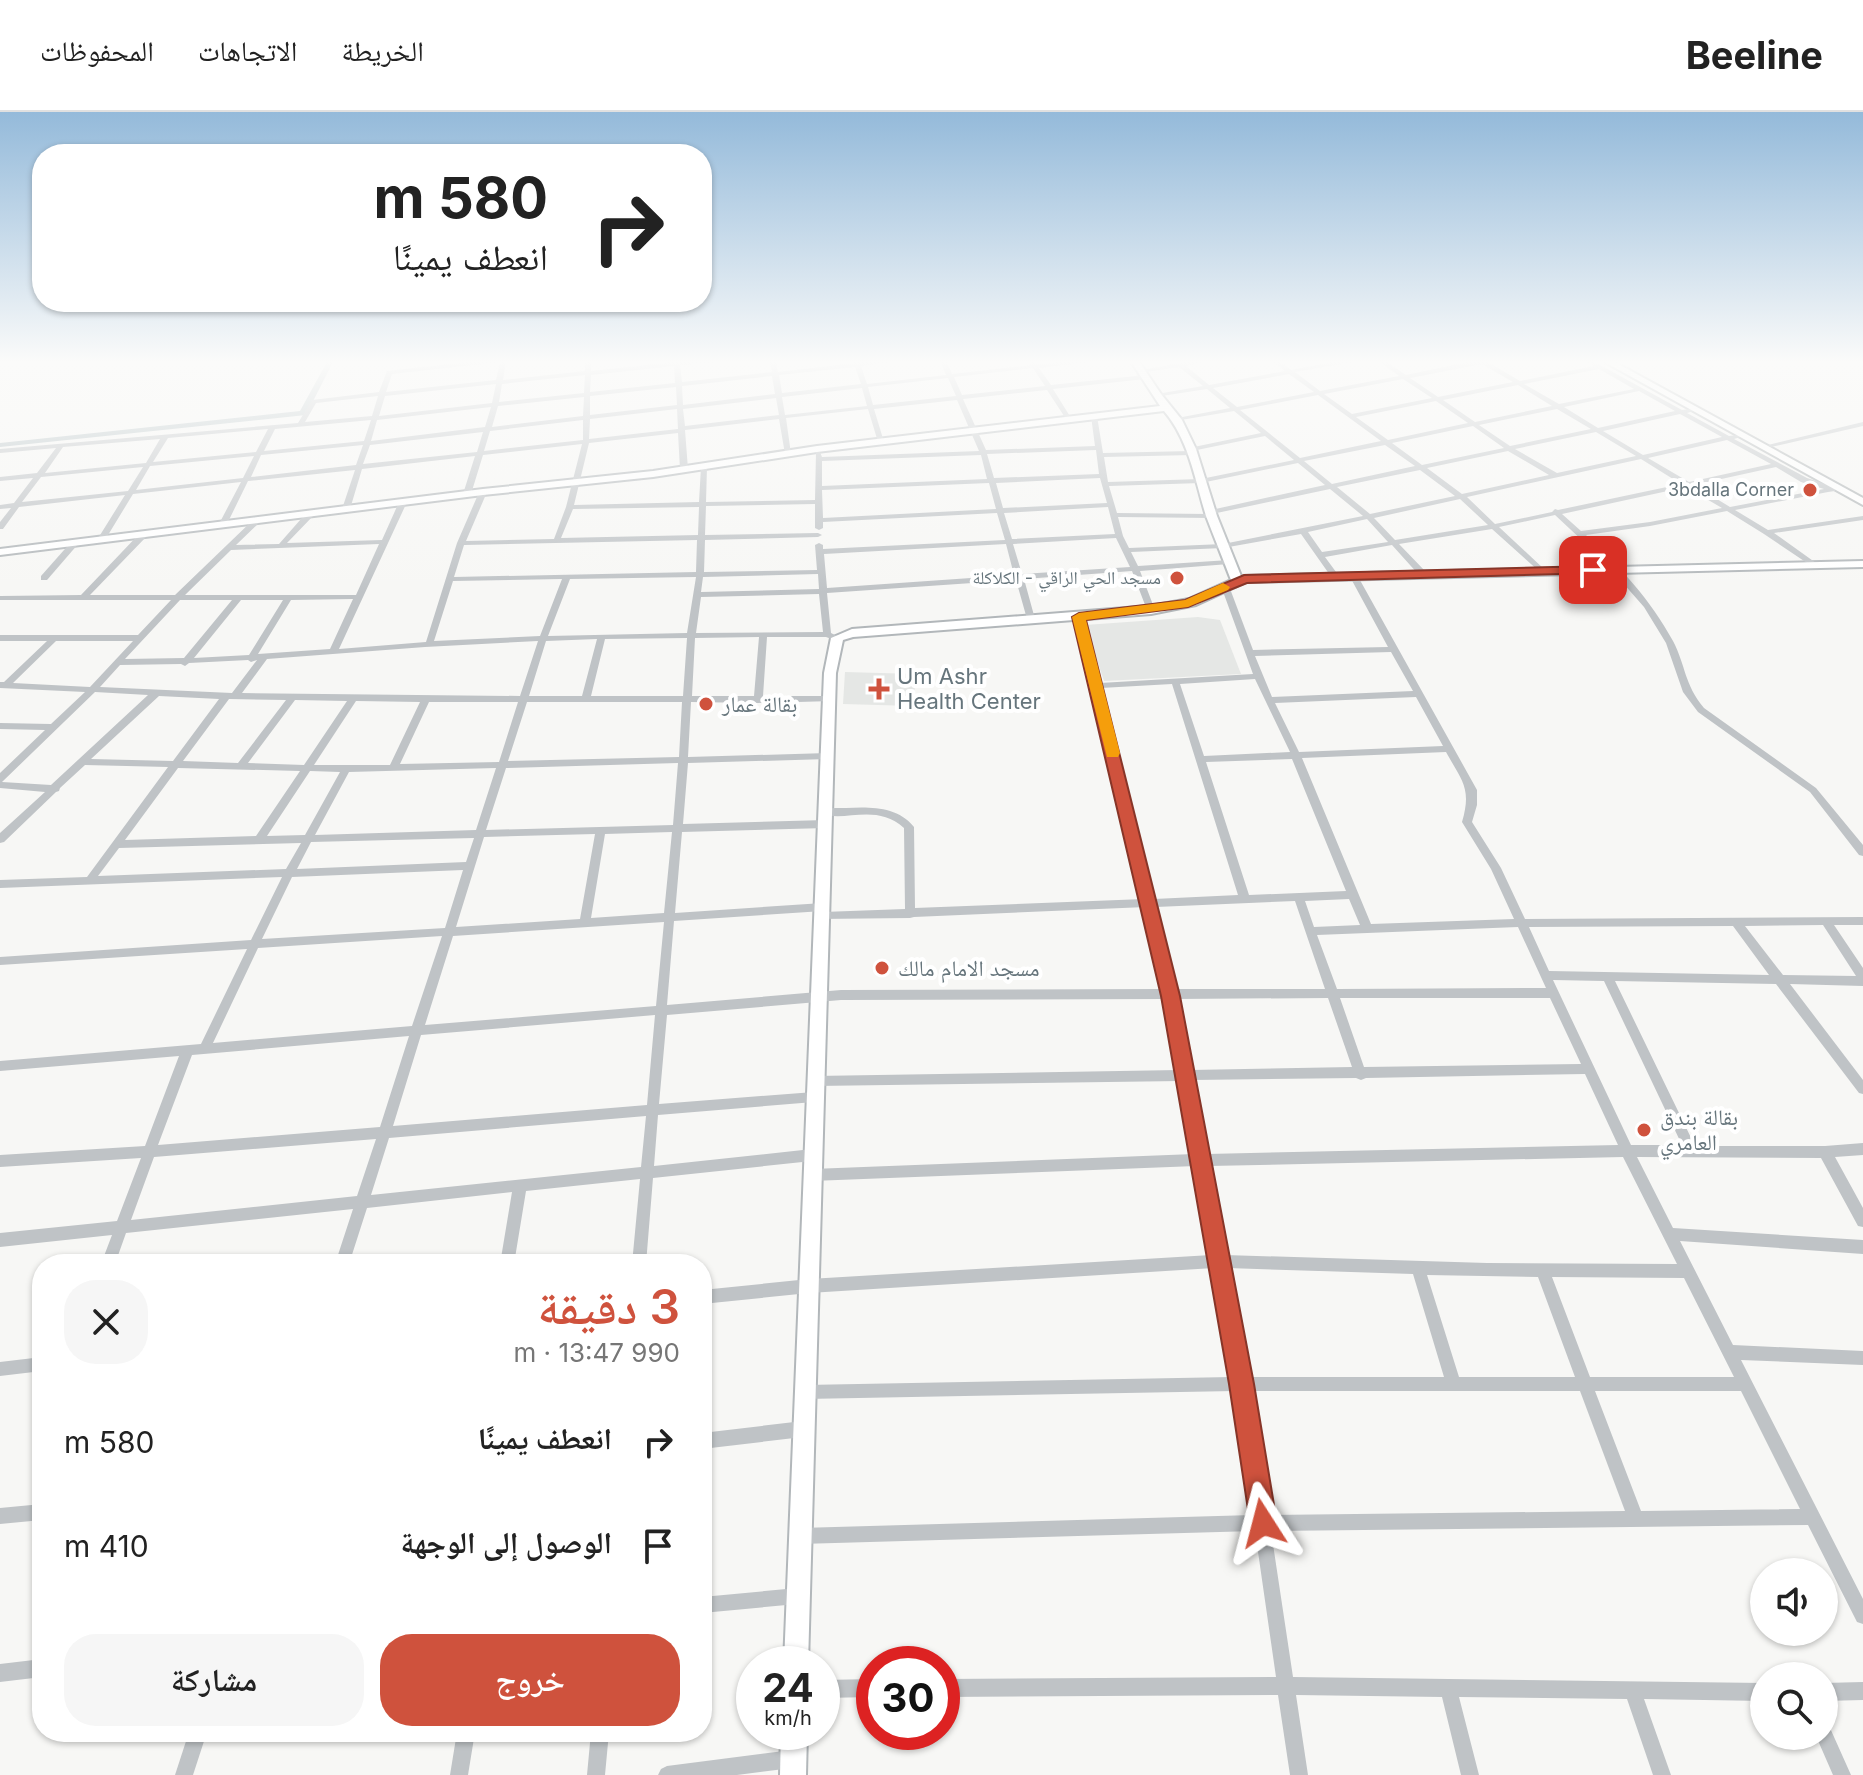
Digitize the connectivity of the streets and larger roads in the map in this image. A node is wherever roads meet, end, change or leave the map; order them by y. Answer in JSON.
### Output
{"nodes":[{"id":1,"x":165,"y":437,"type":"edge"},
{"id":2,"x":418,"y":437,"type":"edge"},
{"id":3,"x":158,"y":438,"type":"edge"},
{"id":4,"x":267,"y":438,"type":"edge"},
{"id":5,"x":330,"y":438,"type":"edge"},
{"id":6,"x":369,"y":438,"type":"edge"},
{"id":7,"x":413,"y":438,"type":"edge"},
{"id":8,"x":484,"y":438,"type":"edge"},
{"id":9,"x":586,"y":438,"type":"edge"},
{"id":10,"x":626,"y":438,"type":"edge"},
{"id":11,"x":682,"y":438,"type":"edge"},
{"id":12,"x":785,"y":438,"type":"edge"},
{"id":13,"x":880,"y":438,"type":"edge"},
{"id":14,"x":915,"y":438,"type":"edge"},
{"id":15,"x":977,"y":438,"type":"edge"},
{"id":16,"x":1098,"y":438,"type":"edge"},
{"id":17,"x":1186,"y":438,"type":"edge"},
{"id":18,"x":1250,"y":438,"type":"edge"},
{"id":19,"x":1271,"y":438,"type":"edge"},
{"id":20,"x":1379,"y":438,"type":"edge"},
{"id":21,"x":1400,"y":438,"type":"edge"},
{"id":22,"x":1493,"y":438,"type":"edge"},
{"id":23,"x":1560,"y":438,"type":"edge"},
{"id":24,"x":1611,"y":438,"type":"edge"},
{"id":25,"x":1724,"y":438,"type":"edge"},
{"id":26,"x":1728,"y":438,"type":"edge"},
{"id":27,"x":1747,"y":438,"type":"edge"},
{"id":28,"x":1757,"y":438,"type":"edge"},
{"id":29,"x":1803,"y":438,"type":"edge"},
{"id":30,"x":1383,"y":441,"type":"junction"},
{"id":31,"x":881,"y":442,"type":"junction"},
{"id":32,"x":367,"y":443,"type":"junction"},
{"id":33,"x":586,"y":443,"type":"junction"},
{"id":34,"x":1771,"y":445,"type":"junction"},
{"id":35,"x":61,"y":446,"type":"junction"},
{"id":36,"x":326,"y":447,"type":"junction"},
{"id":37,"x":1510,"y":449,"type":"junction"},
{"id":38,"x":0,"y":451,"type":"edge"},
{"id":39,"x":983,"y":451,"type":"junction"},
{"id":40,"x":1192,"y":451,"type":"junction"},
{"id":41,"x":1100,"y":452,"type":"junction"},
{"id":42,"x":258,"y":454,"type":"junction"},
{"id":43,"x":788,"y":454,"type":"junction"},
{"id":44,"x":818,"y":454,"type":"junction"},
{"id":45,"x":477,"y":455,"type":"junction"},
{"id":46,"x":1639,"y":455,"type":"junction"},
{"id":47,"x":1299,"y":458,"type":"junction"},
{"id":48,"x":408,"y":463,"type":"junction"},
{"id":49,"x":147,"y":465,"type":"junction"},
{"id":50,"x":1777,"y":465,"type":"junction"},
{"id":51,"x":704,"y":467,"type":"junction"},
{"id":52,"x":358,"y":468,"type":"junction"},
{"id":53,"x":1420,"y":468,"type":"junction"},
{"id":54,"x":684,"y":469,"type":"junction"},
{"id":55,"x":36,"y":475,"type":"junction"},
{"id":56,"x":1556,"y":476,"type":"junction"},
{"id":57,"x":0,"y":479,"type":"edge"},
{"id":58,"x":246,"y":480,"type":"junction"},
{"id":59,"x":992,"y":480,"type":"junction"},
{"id":60,"x":1104,"y":480,"type":"junction"},
{"id":61,"x":579,"y":481,"type":"junction"},
{"id":62,"x":1201,"y":481,"type":"junction"},
{"id":63,"x":1686,"y":483,"type":"junction"},
{"id":64,"x":820,"y":488,"type":"junction"},
{"id":65,"x":1335,"y":488,"type":"junction"},
{"id":66,"x":1835,"y":488,"type":"junction"},
{"id":67,"x":483,"y":492,"type":"junction"},
{"id":68,"x":129,"y":493,"type":"junction"},
{"id":69,"x":467,"y":494,"type":"junction"},
{"id":70,"x":1863,"y":495,"type":"edge"},
{"id":71,"x":1463,"y":498,"type":"junction"},
{"id":72,"x":403,"y":502,"type":"junction"},
{"id":73,"x":819,"y":502,"type":"junction"},
{"id":74,"x":1863,"y":502,"type":"edge"},
{"id":75,"x":701,"y":504,"type":"junction"},
{"id":76,"x":15,"y":505,"type":"junction"},
{"id":77,"x":1111,"y":505,"type":"junction"},
{"id":78,"x":0,"y":507,"type":"edge"},
{"id":79,"x":570,"y":507,"type":"junction"},
{"id":80,"x":346,"y":509,"type":"junction"},
{"id":81,"x":1729,"y":509,"type":"junction"},
{"id":82,"x":999,"y":511,"type":"junction"},
{"id":83,"x":1555,"y":511,"type":"junction"},
{"id":84,"x":311,"y":513,"type":"junction"},
{"id":85,"x":1211,"y":514,"type":"junction"},
{"id":86,"x":1115,"y":515,"type":"junction"},
{"id":87,"x":1370,"y":518,"type":"junction"},
{"id":88,"x":1863,"y":518,"type":"edge"},
{"id":89,"x":258,"y":520,"type":"junction"},
{"id":90,"x":819,"y":520,"type":"junction"},
{"id":91,"x":223,"y":524,"type":"junction"},
{"id":92,"x":1495,"y":526,"type":"junction"},
{"id":93,"x":0,"y":527,"type":"edge"},
{"id":94,"x":1303,"y":531,"type":"junction"},
{"id":95,"x":1767,"y":532,"type":"junction"},
{"id":96,"x":1580,"y":533,"type":"junction"},
{"id":97,"x":144,"y":534,"type":"junction"},
{"id":98,"x":818,"y":535,"type":"junction"},
{"id":99,"x":1119,"y":536,"type":"junction"},
{"id":100,"x":703,"y":537,"type":"junction"},
{"id":101,"x":101,"y":540,"type":"junction"},
{"id":102,"x":557,"y":540,"type":"junction"},
{"id":103,"x":384,"y":542,"type":"junction"},
{"id":104,"x":75,"y":543,"type":"junction"},
{"id":105,"x":461,"y":543,"type":"junction"},
{"id":106,"x":1009,"y":544,"type":"junction"},
{"id":107,"x":1396,"y":544,"type":"junction"},
{"id":108,"x":1223,"y":546,"type":"junction"},
{"id":109,"x":280,"y":547,"type":"junction"},
{"id":110,"x":229,"y":548,"type":"junction"},
{"id":111,"x":1125,"y":550,"type":"junction"},
{"id":112,"x":819,"y":552,"type":"junction"},
{"id":113,"x":3,"y":554,"type":"edge"},
{"id":114,"x":1321,"y":555,"type":"junction"},
{"id":115,"x":1229,"y":562,"type":"junction"},
{"id":116,"x":1863,"y":564,"type":"edge"},
{"id":117,"x":1813,"y":565,"type":"junction"},
{"id":118,"x":1135,"y":568,"type":"junction"},
{"id":119,"x":1619,"y":570,"type":"junction"},
{"id":120,"x":1541,"y":571,"type":"junction"},
{"id":121,"x":822,"y":572,"type":"junction"},
{"id":122,"x":700,"y":573,"type":"junction"},
{"id":123,"x":1422,"y":573,"type":"junction"},
{"id":124,"x":1353,"y":575,"type":"junction"},
{"id":125,"x":1335,"y":576,"type":"junction"},
{"id":126,"x":567,"y":577,"type":"junction"},
{"id":127,"x":44,"y":578,"type":"dead end"},
{"id":128,"x":1020,"y":578,"type":"junction"},
{"id":129,"x":450,"y":579,"type":"junction"},
{"id":130,"x":1231,"y":583,"type":"junction"},
{"id":131,"x":824,"y":591,"type":"junction"},
{"id":132,"x":697,"y":595,"type":"junction"},
{"id":133,"x":179,"y":596,"type":"junction"},
{"id":134,"x":84,"y":597,"type":"junction"},
{"id":135,"x":239,"y":597,"type":"junction"},
{"id":136,"x":360,"y":597,"type":"junction"},
{"id":137,"x":0,"y":598,"type":"edge"},
{"id":138,"x":288,"y":598,"type":"junction"},
{"id":139,"x":1151,"y":610,"type":"junction"},
{"id":140,"x":1079,"y":617,"type":"junction"},
{"id":141,"x":1031,"y":619,"type":"junction"},
{"id":142,"x":763,"y":635,"type":"junction"},
{"id":143,"x":602,"y":636,"type":"junction"},
{"id":144,"x":691,"y":636,"type":"junction"},
{"id":145,"x":832,"y":636,"type":"junction"},
{"id":146,"x":0,"y":638,"type":"edge"},
{"id":147,"x":142,"y":638,"type":"junction"},
{"id":148,"x":543,"y":638,"type":"junction"},
{"id":149,"x":53,"y":639,"type":"junction"},
{"id":150,"x":429,"y":645,"type":"junction"},
{"id":151,"x":1392,"y":649,"type":"junction"},
{"id":152,"x":333,"y":652,"type":"junction"},
{"id":153,"x":1252,"y":653,"type":"junction"},
{"id":154,"x":263,"y":658,"type":"junction"},
{"id":155,"x":251,"y":659,"type":"junction"},
{"id":156,"x":118,"y":662,"type":"junction"},
{"id":157,"x":185,"y":663,"type":"junction"},
{"id":158,"x":1258,"y":676,"type":"junction"},
{"id":159,"x":1175,"y":681,"type":"junction"},
{"id":160,"x":3,"y":685,"type":"edge"},
{"id":161,"x":1096,"y":686,"type":"junction"},
{"id":162,"x":94,"y":688,"type":"junction"},
{"id":163,"x":157,"y":692,"type":"junction"},
{"id":164,"x":1419,"y":694,"type":"junction"},
{"id":165,"x":230,"y":696,"type":"junction"},
{"id":166,"x":293,"y":696,"type":"junction"},
{"id":167,"x":354,"y":697,"type":"junction"},
{"id":168,"x":526,"y":698,"type":"junction"},
{"id":169,"x":586,"y":698,"type":"junction"},
{"id":170,"x":426,"y":699,"type":"junction"},
{"id":171,"x":830,"y":699,"type":"junction"},
{"id":172,"x":687,"y":700,"type":"junction"},
{"id":173,"x":758,"y":700,"type":"junction"},
{"id":174,"x":1271,"y":700,"type":"junction"},
{"id":175,"x":0,"y":726,"type":"edge"},
{"id":176,"x":51,"y":727,"type":"junction"},
{"id":177,"x":1450,"y":749,"type":"junction"},
{"id":178,"x":828,"y":756,"type":"junction"},
{"id":179,"x":1296,"y":756,"type":"junction"},
{"id":180,"x":1202,"y":759,"type":"junction"},
{"id":181,"x":85,"y":762,"type":"junction"},
{"id":182,"x":683,"y":762,"type":"junction"},
{"id":183,"x":504,"y":764,"type":"junction"},
{"id":184,"x":174,"y":765,"type":"junction"},
{"id":185,"x":240,"y":767,"type":"junction"},
{"id":186,"x":394,"y":767,"type":"junction"},
{"id":187,"x":307,"y":768,"type":"junction"},
{"id":188,"x":346,"y":769,"type":"junction"},
{"id":189,"x":0,"y":779,"type":"edge"},
{"id":190,"x":0,"y":785,"type":"edge"},
{"id":191,"x":56,"y":789,"type":"junction"},
{"id":192,"x":825,"y":818,"type":"junction"},
{"id":193,"x":676,"y":828,"type":"junction"},
{"id":194,"x":601,"y":830,"type":"junction"},
{"id":195,"x":481,"y":834,"type":"junction"},
{"id":196,"x":0,"y":839,"type":"edge"},
{"id":197,"x":307,"y":839,"type":"junction"},
{"id":198,"x":259,"y":840,"type":"junction"},
{"id":199,"x":118,"y":844,"type":"junction"},
{"id":200,"x":1863,"y":852,"type":"edge"},
{"id":201,"x":470,"y":866,"type":"junction"},
{"id":202,"x":288,"y":875,"type":"junction"},
{"id":203,"x":90,"y":880,"type":"junction"},
{"id":204,"x":0,"y":884,"type":"edge"},
{"id":205,"x":1352,"y":895,"type":"junction"},
{"id":206,"x":1299,"y":898,"type":"junction"},
{"id":207,"x":1245,"y":900,"type":"junction"},
{"id":208,"x":1150,"y":903,"type":"junction"},
{"id":209,"x":823,"y":912,"type":"junction"},
{"id":210,"x":910,"y":914,"type":"junction"},
{"id":211,"x":669,"y":917,"type":"junction"},
{"id":212,"x":1735,"y":921,"type":"junction"},
{"id":213,"x":1863,"y":921,"type":"edge"},
{"id":214,"x":585,"y":923,"type":"junction"},
{"id":215,"x":1521,"y":923,"type":"junction"},
{"id":216,"x":1827,"y":923,"type":"junction"},
{"id":217,"x":1367,"y":929,"type":"junction"},
{"id":218,"x":1310,"y":931,"type":"junction"},
{"id":219,"x":448,"y":932,"type":"junction"},
{"id":220,"x":253,"y":947,"type":"junction"},
{"id":221,"x":0,"y":961,"type":"edge"},
{"id":222,"x":1546,"y":975,"type":"junction"},
{"id":223,"x":1607,"y":976,"type":"junction"},
{"id":224,"x":1777,"y":979,"type":"junction"},
{"id":225,"x":1863,"y":979,"type":"edge"},
{"id":226,"x":1553,"y":993,"type":"junction"},
{"id":227,"x":1331,"y":994,"type":"junction"},
{"id":228,"x":818,"y":996,"type":"junction"},
{"id":229,"x":1170,"y":996,"type":"junction"},
{"id":230,"x":661,"y":1010,"type":"junction"},
{"id":231,"x":416,"y":1031,"type":"junction"},
{"id":232,"x":205,"y":1047,"type":"junction"},
{"id":233,"x":188,"y":1049,"type":"junction"},
{"id":234,"x":0,"y":1066,"type":"edge"},
{"id":235,"x":1587,"y":1069,"type":"junction"},
{"id":236,"x":1186,"y":1074,"type":"junction"},
{"id":237,"x":1361,"y":1075,"type":"junction"},
{"id":238,"x":814,"y":1089,"type":"junction"},
{"id":239,"x":1863,"y":1089,"type":"edge"},
{"id":240,"x":653,"y":1111,"type":"junction"},
{"id":241,"x":384,"y":1133,"type":"junction"},
{"id":242,"x":1863,"y":1149,"type":"edge"},
{"id":243,"x":1691,"y":1150,"type":"junction"},
{"id":244,"x":1627,"y":1151,"type":"junction"},
{"id":245,"x":150,"y":1152,"type":"junction"},
{"id":246,"x":1825,"y":1152,"type":"junction"},
{"id":247,"x":1199,"y":1160,"type":"junction"},
{"id":248,"x":0,"y":1161,"type":"edge"},
{"id":249,"x":812,"y":1165,"type":"junction"},
{"id":250,"x":649,"y":1171,"type":"junction"},
{"id":251,"x":520,"y":1185,"type":"junction"},
{"id":252,"x":361,"y":1202,"type":"junction"},
{"id":253,"x":1863,"y":1221,"type":"edge"},
{"id":254,"x":121,"y":1229,"type":"junction"},
{"id":255,"x":1669,"y":1234,"type":"junction"},
{"id":256,"x":0,"y":1240,"type":"edge"},
{"id":257,"x":1863,"y":1247,"type":"edge"},
{"id":258,"x":112,"y":1254,"type":"edge"},
{"id":259,"x":345,"y":1254,"type":"edge"},
{"id":260,"x":509,"y":1254,"type":"edge"},
{"id":261,"x":640,"y":1254,"type":"edge"},
{"id":262,"x":1217,"y":1261,"type":"junction"},
{"id":263,"x":1418,"y":1267,"type":"junction"},
{"id":264,"x":1542,"y":1270,"type":"junction"},
{"id":265,"x":1688,"y":1271,"type":"junction"},
{"id":266,"x":809,"y":1286,"type":"junction"},
{"id":267,"x":712,"y":1296,"type":"edge"},
{"id":268,"x":1730,"y":1352,"type":"junction"},
{"id":269,"x":1863,"y":1358,"type":"edge"},
{"id":270,"x":32,"y":1365,"type":"edge"},
{"id":271,"x":0,"y":1369,"type":"edge"},
{"id":272,"x":1241,"y":1384,"type":"junction"},
{"id":273,"x":1585,"y":1384,"type":"junction"},
{"id":274,"x":1746,"y":1384,"type":"junction"},
{"id":275,"x":1454,"y":1385,"type":"junction"},
{"id":276,"x":805,"y":1392,"type":"junction"},
{"id":277,"x":803,"y":1429,"type":"junction"},
{"id":278,"x":712,"y":1440,"type":"edge"},
{"id":279,"x":32,"y":1513,"type":"edge"},
{"id":280,"x":0,"y":1516,"type":"edge"},
{"id":281,"x":1811,"y":1517,"type":"junction"},
{"id":282,"x":1636,"y":1519,"type":"junction"},
{"id":283,"x":1263,"y":1523,"type":"junction"},
{"id":284,"x":798,"y":1536,"type":"junction"},
{"id":285,"x":797,"y":1596,"type":"junction"},
{"id":286,"x":1858,"y":1596,"type":"edge"},
{"id":287,"x":712,"y":1604,"type":"edge"},
{"id":288,"x":1863,"y":1616,"type":"edge"},
{"id":289,"x":796,"y":1646,"type":"edge"},
{"id":290,"x":32,"y":1669,"type":"edge"},
{"id":291,"x":0,"y":1673,"type":"edge"},
{"id":292,"x":1287,"y":1686,"type":"junction"},
{"id":293,"x":960,"y":1688,"type":"edge"},
{"id":294,"x":1449,"y":1690,"type":"junction"},
{"id":295,"x":1863,"y":1691,"type":"edge"},
{"id":296,"x":1633,"y":1692,"type":"junction"},
{"id":297,"x":1750,"y":1692,"type":"edge"},
{"id":298,"x":1838,"y":1692,"type":"edge"},
{"id":299,"x":195,"y":1742,"type":"edge"},
{"id":300,"x":464,"y":1742,"type":"edge"},
{"id":301,"x":599,"y":1742,"type":"edge"},
{"id":302,"x":1831,"y":1750,"type":"edge"},
{"id":303,"x":793,"y":1767,"type":"edge"},
{"id":304,"x":184,"y":1775,"type":"edge"},
{"id":305,"x":459,"y":1775,"type":"edge"},
{"id":306,"x":596,"y":1775,"type":"edge"},
{"id":307,"x":667,"y":1775,"type":"edge"},
{"id":308,"x":1299,"y":1775,"type":"edge"},
{"id":309,"x":1470,"y":1775,"type":"edge"},
{"id":310,"x":1662,"y":1775,"type":"edge"},
{"id":311,"x":1842,"y":1775,"type":"edge"}],
"edges":[{"from":1,"to":49,"type":"street"},
{"from":2,"to":48,"type":"street"},
{"from":3,"to":35,"type":"street"},
{"from":4,"to":42,"type":"street"},
{"from":5,"to":36,"type":"street"},
{"from":6,"to":32,"type":"street"},
{"from":7,"to":32,"type":"street"},
{"from":8,"to":45,"type":"street"},
{"from":9,"to":33,"type":"street"},
{"from":10,"to":33,"type":"street"},
{"from":11,"to":54,"type":"street"},
{"from":12,"to":43,"type":"street"},
{"from":13,"to":31,"type":"street"},
{"from":14,"to":31,"type":"street"},
{"from":15,"to":39,"type":"street"},
{"from":16,"to":41,"type":"street"},
{"from":17,"to":40,"type":"street"},
{"from":18,"to":40,"type":"street"},
{"from":19,"to":47,"type":"street"},
{"from":20,"to":30,"type":"street"},
{"from":21,"to":30,"type":"street"},
{"from":22,"to":37,"type":"street"},
{"from":23,"to":37,"type":"street"},
{"from":24,"to":46,"type":"street"},
{"from":25,"to":46,"type":"street"},
{"from":26,"to":50,"type":"street"},
{"from":27,"to":66,"type":"street"},
{"from":28,"to":34,"type":"street"},
{"from":29,"to":34,"type":"street"},
{"from":30,"to":47,"type":"street"},
{"from":30,"to":53,"type":"street"},
{"from":31,"to":44,"type":"street"},
{"from":32,"to":36,"type":"street"},
{"from":32,"to":52,"type":"street"},
{"from":33,"to":45,"type":"street"},
{"from":33,"to":61,"type":"street"},
{"from":34,"to":70,"type":"street"},
{"from":35,"to":38,"type":"street"},
{"from":35,"to":55,"type":"street"},
{"from":36,"to":42,"type":"street"},
{"from":37,"to":53,"type":"street"},
{"from":37,"to":56,"type":"street"},
{"from":39,"to":41,"type":"street"},
{"from":39,"to":44,"type":"street"},
{"from":39,"to":59,"type":"street"},
{"from":40,"to":41,"type":"street"},
{"from":40,"to":62,"type":"street"},
{"from":41,"to":60,"type":"street"},
{"from":42,"to":49,"type":"street"},
{"from":42,"to":58,"type":"street"},
{"from":43,"to":44,"type":"street"},
{"from":43,"to":51,"type":"street"},
{"from":44,"to":64,"type":"street"},
{"from":45,"to":48,"type":"street"},
{"from":45,"to":69,"type":"street"},
{"from":46,"to":56,"type":"street"},
{"from":46,"to":63,"type":"street"},
{"from":47,"to":62,"type":"street"},
{"from":47,"to":65,"type":"street"},
{"from":48,"to":52,"type":"street"},
{"from":49,"to":55,"type":"street"},
{"from":49,"to":68,"type":"street"},
{"from":50,"to":63,"type":"street"},
{"from":50,"to":66,"type":"street"},
{"from":51,"to":54,"type":"street"},
{"from":51,"to":75,"type":"street"},
{"from":52,"to":58,"type":"street"},
{"from":52,"to":80,"type":"street"},
{"from":53,"to":65,"type":"street"},
{"from":53,"to":71,"type":"street"},
{"from":54,"to":61,"type":"street"},
{"from":55,"to":57,"type":"street"},
{"from":55,"to":76,"type":"street"},
{"from":56,"to":71,"type":"street"},
{"from":58,"to":68,"type":"street"},
{"from":58,"to":91,"type":"street"},
{"from":59,"to":60,"type":"street"},
{"from":59,"to":64,"type":"street"},
{"from":59,"to":82,"type":"street"},
{"from":60,"to":62,"type":"street"},
{"from":60,"to":77,"type":"street"},
{"from":61,"to":67,"type":"street"},
{"from":61,"to":79,"type":"street"},
{"from":62,"to":85,"type":"street"},
{"from":63,"to":81,"type":"street"},
{"from":63,"to":83,"type":"street"},
{"from":64,"to":73,"type":"street"},
{"from":65,"to":85,"type":"street"},
{"from":65,"to":87,"type":"street"},
{"from":66,"to":74,"type":"street"},
{"from":66,"to":81,"type":"street"},
{"from":67,"to":69,"type":"street"},
{"from":67,"to":105,"type":"street"},
{"from":68,"to":76,"type":"street"},
{"from":68,"to":101,"type":"street"},
{"from":69,"to":72,"type":"street"},
{"from":71,"to":87,"type":"street"},
{"from":71,"to":92,"type":"street"},
{"from":72,"to":80,"type":"street"},
{"from":72,"to":103,"type":"street"},
{"from":73,"to":75,"type":"street"},
{"from":73,"to":90,"type":"street"},
{"from":75,"to":79,"type":"street"},
{"from":75,"to":100,"type":"street"},
{"from":76,"to":78,"type":"street"},
{"from":76,"to":93,"type":"street"},
{"from":77,"to":82,"type":"street"},
{"from":77,"to":86,"type":"street"},
{"from":79,"to":102,"type":"street"},
{"from":80,"to":84,"type":"street"},
{"from":81,"to":95,"type":"street"},
{"from":81,"to":96,"type":"street"},
{"from":82,"to":90,"type":"street"},
{"from":82,"to":106,"type":"street"},
{"from":83,"to":92,"type":"street"},
{"from":83,"to":96,"type":"street"},
{"from":84,"to":89,"type":"street"},
{"from":84,"to":109,"type":"street"},
{"from":85,"to":86,"type":"street"},
{"from":85,"to":108,"type":"street"},
{"from":86,"to":99,"type":"street"},
{"from":87,"to":94,"type":"street"},
{"from":87,"to":107,"type":"street"},
{"from":88,"to":95,"type":"street"},
{"from":89,"to":91,"type":"street"},
{"from":89,"to":110,"type":"street"},
{"from":90,"to":98,"type":"street"},
{"from":91,"to":97,"type":"street"},
{"from":92,"to":107,"type":"street"},
{"from":92,"to":120,"type":"street"},
{"from":94,"to":108,"type":"street"},
{"from":94,"to":114,"type":"street"},
{"from":95,"to":117,"type":"street"},
{"from":96,"to":119,"type":"street"},
{"from":97,"to":101,"type":"street"},
{"from":97,"to":134,"type":"street"},
{"from":98,"to":100,"type":"street"},
{"from":98,"to":112,"type":"street"},
{"from":99,"to":106,"type":"street"},
{"from":99,"to":111,"type":"street"},
{"from":100,"to":102,"type":"street"},
{"from":100,"to":122,"type":"street"},
{"from":101,"to":104,"type":"street"},
{"from":102,"to":105,"type":"street"},
{"from":103,"to":109,"type":"street"},
{"from":103,"to":136,"type":"street"},
{"from":104,"to":113,"type":"street"},
{"from":104,"to":127,"type":"street"},
{"from":105,"to":129,"type":"street"},
{"from":106,"to":112,"type":"street"},
{"from":106,"to":128,"type":"street"},
{"from":107,"to":114,"type":"street"},
{"from":107,"to":123,"type":"street"},
{"from":108,"to":111,"type":"street"},
{"from":108,"to":115,"type":"street"},
{"from":109,"to":110,"type":"street"},
{"from":110,"to":133,"type":"street"},
{"from":111,"to":118,"type":"street"},
{"from":112,"to":121,"type":"street"},
{"from":114,"to":125,"type":"street"},
{"from":115,"to":118,"type":"street"},
{"from":115,"to":130,"type":"street"},
{"from":116,"to":117,"type":"street"},
{"from":117,"to":119,"type":"street"},
{"from":118,"to":128,"type":"street"},
{"from":118,"to":139,"type":"street"},
{"from":119,"to":120,"type":"street"},
{"from":119,"to":200,"type":"street"},
{"from":120,"to":123,"type":"street"},
{"from":121,"to":122,"type":"street"},
{"from":121,"to":131,"type":"street"},
{"from":122,"to":126,"type":"street"},
{"from":122,"to":132,"type":"street"},
{"from":123,"to":124,"type":"street"},
{"from":124,"to":125,"type":"street"},
{"from":124,"to":151,"type":"street"},
{"from":125,"to":130,"type":"street"},
{"from":126,"to":129,"type":"street"},
{"from":126,"to":148,"type":"street"},
{"from":128,"to":131,"type":"street"},
{"from":128,"to":141,"type":"street"},
{"from":129,"to":150,"type":"street"},
{"from":130,"to":139,"type":"street"},
{"from":130,"to":153,"type":"street"},
{"from":131,"to":132,"type":"street"},
{"from":131,"to":145,"type":"street"},
{"from":132,"to":144,"type":"street"},
{"from":133,"to":134,"type":"street"},
{"from":133,"to":135,"type":"street"},
{"from":133,"to":147,"type":"street"},
{"from":134,"to":137,"type":"street"},
{"from":135,"to":138,"type":"street"},
{"from":135,"to":157,"type":"street"},
{"from":136,"to":138,"type":"street"},
{"from":136,"to":152,"type":"street"},
{"from":138,"to":155,"type":"street"},
{"from":139,"to":140,"type":"street"},
{"from":140,"to":141,"type":"street"},
{"from":140,"to":161,"type":"street"},
{"from":141,"to":145,"type":"street"},
{"from":142,"to":144,"type":"street"},
{"from":142,"to":145,"type":"street"},
{"from":142,"to":173,"type":"street"},
{"from":143,"to":144,"type":"street"},
{"from":143,"to":148,"type":"street"},
{"from":143,"to":169,"type":"street"},
{"from":144,"to":172,"type":"street"},
{"from":145,"to":171,"type":"street"},
{"from":146,"to":149,"type":"street"},
{"from":147,"to":149,"type":"street"},
{"from":147,"to":156,"type":"street"},
{"from":148,"to":150,"type":"street"},
{"from":148,"to":168,"type":"street"},
{"from":149,"to":160,"type":"street"},
{"from":150,"to":152,"type":"street"},
{"from":151,"to":153,"type":"street"},
{"from":151,"to":164,"type":"street"},
{"from":152,"to":154,"type":"street"},
{"from":153,"to":158,"type":"street"},
{"from":154,"to":155,"type":"street"},
{"from":154,"to":165,"type":"street"},
{"from":155,"to":157,"type":"street"},
{"from":156,"to":157,"type":"street"},
{"from":156,"to":162,"type":"street"},
{"from":158,"to":159,"type":"street"},
{"from":158,"to":174,"type":"street"},
{"from":159,"to":161,"type":"street"},
{"from":159,"to":180,"type":"street"},
{"from":160,"to":162,"type":"street"},
{"from":161,"to":208,"type":"street"},
{"from":162,"to":163,"type":"street"},
{"from":162,"to":176,"type":"street"},
{"from":163,"to":165,"type":"street"},
{"from":163,"to":181,"type":"street"},
{"from":164,"to":174,"type":"street"},
{"from":164,"to":177,"type":"street"},
{"from":165,"to":166,"type":"street"},
{"from":165,"to":184,"type":"street"},
{"from":166,"to":167,"type":"street"},
{"from":166,"to":185,"type":"street"},
{"from":167,"to":170,"type":"street"},
{"from":167,"to":187,"type":"street"},
{"from":168,"to":169,"type":"street"},
{"from":168,"to":170,"type":"street"},
{"from":168,"to":183,"type":"street"},
{"from":169,"to":172,"type":"street"},
{"from":170,"to":186,"type":"street"},
{"from":171,"to":173,"type":"street"},
{"from":171,"to":178,"type":"street"},
{"from":172,"to":173,"type":"street"},
{"from":172,"to":182,"type":"street"},
{"from":174,"to":179,"type":"street"},
{"from":175,"to":176,"type":"street"},
{"from":176,"to":189,"type":"street"},
{"from":177,"to":179,"type":"street"},
{"from":177,"to":215,"type":"street"},
{"from":178,"to":182,"type":"street"},
{"from":178,"to":192,"type":"street"},
{"from":179,"to":180,"type":"street"},
{"from":179,"to":205,"type":"street"},
{"from":180,"to":207,"type":"street"},
{"from":181,"to":184,"type":"street"},
{"from":181,"to":191,"type":"street"},
{"from":182,"to":183,"type":"street"},
{"from":182,"to":193,"type":"street"},
{"from":183,"to":186,"type":"street"},
{"from":183,"to":195,"type":"street"},
{"from":184,"to":185,"type":"street"},
{"from":184,"to":199,"type":"street"},
{"from":185,"to":187,"type":"street"},
{"from":186,"to":188,"type":"street"},
{"from":187,"to":188,"type":"street"},
{"from":187,"to":198,"type":"street"},
{"from":188,"to":197,"type":"street"},
{"from":190,"to":191,"type":"street"},
{"from":191,"to":196,"type":"street"},
{"from":192,"to":193,"type":"street"},
{"from":192,"to":209,"type":"street"},
{"from":192,"to":210,"type":"street"},
{"from":193,"to":194,"type":"street"},
{"from":193,"to":211,"type":"street"},
{"from":194,"to":195,"type":"street"},
{"from":194,"to":214,"type":"street"},
{"from":195,"to":197,"type":"street"},
{"from":195,"to":201,"type":"street"},
{"from":197,"to":198,"type":"street"},
{"from":197,"to":202,"type":"street"},
{"from":198,"to":199,"type":"street"},
{"from":199,"to":203,"type":"street"},
{"from":201,"to":202,"type":"street"},
{"from":201,"to":219,"type":"street"},
{"from":202,"to":203,"type":"street"},
{"from":202,"to":220,"type":"street"},
{"from":203,"to":204,"type":"street"},
{"from":205,"to":206,"type":"street"},
{"from":205,"to":217,"type":"street"},
{"from":206,"to":207,"type":"street"},
{"from":206,"to":218,"type":"street"},
{"from":207,"to":208,"type":"street"},
{"from":208,"to":210,"type":"street"},
{"from":208,"to":229,"type":"street"},
{"from":209,"to":210,"type":"street"},
{"from":209,"to":211,"type":"street"},
{"from":209,"to":228,"type":"street"},
{"from":211,"to":214,"type":"street"},
{"from":211,"to":230,"type":"street"},
{"from":212,"to":215,"type":"street"},
{"from":212,"to":216,"type":"street"},
{"from":212,"to":224,"type":"street"},
{"from":213,"to":216,"type":"street"},
{"from":214,"to":219,"type":"street"},
{"from":215,"to":217,"type":"street"},
{"from":215,"to":222,"type":"street"},
{"from":216,"to":225,"type":"street"},
{"from":217,"to":218,"type":"street"},
{"from":218,"to":227,"type":"street"},
{"from":219,"to":220,"type":"street"},
{"from":219,"to":231,"type":"street"},
{"from":220,"to":221,"type":"street"},
{"from":220,"to":232,"type":"street"},
{"from":222,"to":223,"type":"street"},
{"from":222,"to":226,"type":"street"},
{"from":223,"to":224,"type":"street"},
{"from":223,"to":243,"type":"street"},
{"from":224,"to":225,"type":"street"},
{"from":224,"to":239,"type":"street"},
{"from":226,"to":227,"type":"street"},
{"from":226,"to":235,"type":"street"},
{"from":227,"to":229,"type":"street"},
{"from":227,"to":237,"type":"street"},
{"from":228,"to":229,"type":"street"},
{"from":228,"to":230,"type":"street"},
{"from":228,"to":238,"type":"street"},
{"from":229,"to":236,"type":"street"},
{"from":230,"to":231,"type":"street"},
{"from":230,"to":240,"type":"street"},
{"from":231,"to":232,"type":"street"},
{"from":231,"to":241,"type":"street"},
{"from":232,"to":233,"type":"street"},
{"from":233,"to":234,"type":"street"},
{"from":233,"to":245,"type":"street"},
{"from":235,"to":237,"type":"street"},
{"from":235,"to":244,"type":"street"},
{"from":236,"to":237,"type":"street"},
{"from":236,"to":238,"type":"street"},
{"from":236,"to":247,"type":"street"},
{"from":238,"to":240,"type":"street"},
{"from":238,"to":249,"type":"street"},
{"from":240,"to":241,"type":"street"},
{"from":240,"to":250,"type":"street"},
{"from":241,"to":245,"type":"street"},
{"from":241,"to":252,"type":"street"},
{"from":242,"to":246,"type":"street"},
{"from":243,"to":244,"type":"street"},
{"from":243,"to":246,"type":"street"},
{"from":244,"to":247,"type":"street"},
{"from":244,"to":255,"type":"street"},
{"from":245,"to":248,"type":"street"},
{"from":245,"to":254,"type":"street"},
{"from":246,"to":253,"type":"street"},
{"from":247,"to":249,"type":"street"},
{"from":247,"to":262,"type":"street"},
{"from":249,"to":250,"type":"street"},
{"from":249,"to":266,"type":"street"},
{"from":250,"to":251,"type":"street"},
{"from":250,"to":261,"type":"street"},
{"from":251,"to":252,"type":"street"},
{"from":251,"to":260,"type":"street"},
{"from":252,"to":254,"type":"street"},
{"from":252,"to":259,"type":"street"},
{"from":254,"to":256,"type":"street"},
{"from":254,"to":258,"type":"street"},
{"from":255,"to":257,"type":"street"},
{"from":255,"to":265,"type":"street"},
{"from":262,"to":263,"type":"street"},
{"from":262,"to":266,"type":"street"},
{"from":262,"to":272,"type":"street"},
{"from":263,"to":264,"type":"street"},
{"from":263,"to":275,"type":"street"},
{"from":264,"to":265,"type":"street"},
{"from":264,"to":273,"type":"street"},
{"from":265,"to":268,"type":"street"},
{"from":266,"to":267,"type":"street"},
{"from":266,"to":276,"type":"street"},
{"from":268,"to":269,"type":"street"},
{"from":268,"to":274,"type":"street"},
{"from":270,"to":271,"type":"street"},
{"from":272,"to":275,"type":"street"},
{"from":272,"to":276,"type":"street"},
{"from":272,"to":283,"type":"street"},
{"from":273,"to":274,"type":"street"},
{"from":273,"to":275,"type":"street"},
{"from":273,"to":282,"type":"street"},
{"from":274,"to":281,"type":"street"},
{"from":276,"to":277,"type":"street"},
{"from":277,"to":278,"type":"street"},
{"from":277,"to":284,"type":"street"},
{"from":279,"to":280,"type":"street"},
{"from":281,"to":282,"type":"street"},
{"from":281,"to":286,"type":"street"},
{"from":282,"to":283,"type":"street"},
{"from":283,"to":284,"type":"street"},
{"from":283,"to":292,"type":"street"},
{"from":284,"to":285,"type":"street"},
{"from":285,"to":287,"type":"street"},
{"from":285,"to":289,"type":"street"},
{"from":286,"to":288,"type":"street"},
{"from":290,"to":291,"type":"street"},
{"from":292,"to":293,"type":"street"},
{"from":292,"to":294,"type":"street"},
{"from":292,"to":308,"type":"street"},
{"from":294,"to":296,"type":"street"},
{"from":294,"to":309,"type":"street"},
{"from":295,"to":298,"type":"street"},
{"from":296,"to":297,"type":"street"},
{"from":296,"to":310,"type":"street"},
{"from":299,"to":304,"type":"street"},
{"from":300,"to":305,"type":"street"},
{"from":301,"to":306,"type":"street"},
{"from":302,"to":311,"type":"street"},
{"from":303,"to":307,"type":"street"}]}
